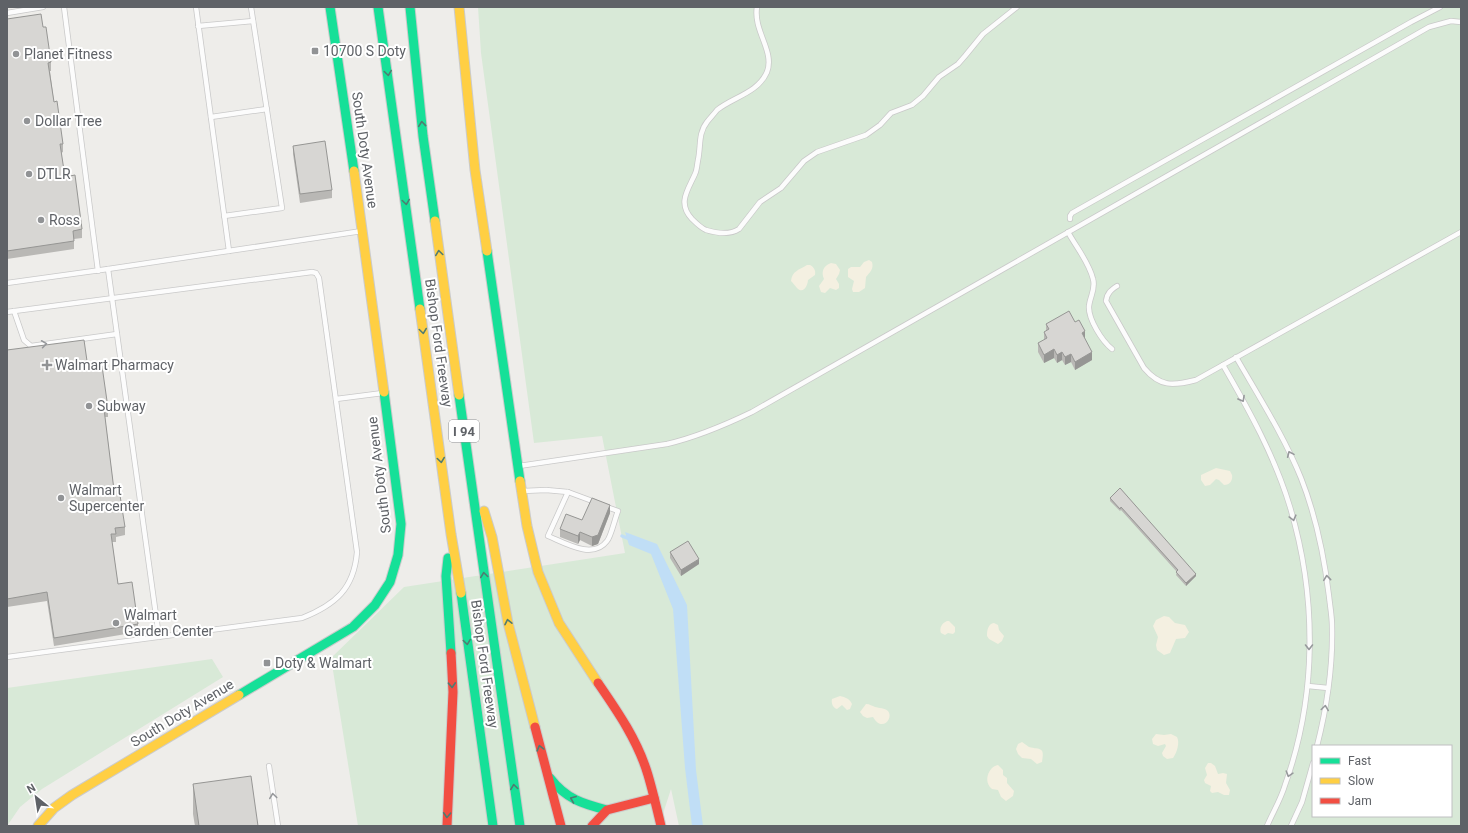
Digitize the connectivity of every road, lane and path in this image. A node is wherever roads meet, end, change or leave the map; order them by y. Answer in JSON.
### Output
{"nodes":[{"id":1,"x":43,"y":7,"type":"edge"},
{"id":2,"x":64,"y":7,"type":"edge"},
{"id":3,"x":196,"y":7,"type":"edge"},
{"id":4,"x":251,"y":7,"type":"edge"},
{"id":5,"x":330,"y":7,"type":"edge"},
{"id":6,"x":378,"y":7,"type":"edge"},
{"id":7,"x":410,"y":7,"type":"edge"},
{"id":8,"x":459,"y":7,"type":"edge"},
{"id":9,"x":757,"y":7,"type":"edge"},
{"id":10,"x":1017,"y":7,"type":"edge"},
{"id":11,"x":1440,"y":7,"type":"edge"},
{"id":12,"x":7,"y":13,"type":"edge"},
{"id":13,"x":253,"y":21,"type":"junction"},
{"id":14,"x":1461,"y":22,"type":"edge"},
{"id":15,"x":198,"y":26,"type":"junction"},
{"id":16,"x":266,"y":109,"type":"junction"},
{"id":17,"x":210,"y":117,"type":"junction"},
{"id":18,"x":224,"y":216,"type":"junction"},
{"id":19,"x":1070,"y":219,"type":"dead end"},
{"id":20,"x":363,"y":231,"type":"junction"},
{"id":21,"x":1068,"y":232,"type":"junction"},
{"id":22,"x":1461,"y":232,"type":"edge"},
{"id":23,"x":228,"y":251,"type":"junction"},
{"id":24,"x":108,"y":269,"type":"junction"},
{"id":25,"x":98,"y":271,"type":"junction"},
{"id":26,"x":7,"y":283,"type":"edge"},
{"id":27,"x":1117,"y":286,"type":"dead end"},
{"id":28,"x":112,"y":297,"type":"junction"},
{"id":29,"x":14,"y":311,"type":"junction"},
{"id":30,"x":7,"y":312,"type":"edge"},
{"id":31,"x":117,"y":334,"type":"junction"},
{"id":32,"x":1112,"y":349,"type":"dead end"},
{"id":33,"x":1236,"y":358,"type":"junction"},
{"id":34,"x":1223,"y":365,"type":"junction"},
{"id":35,"x":383,"y":393,"type":"junction"},
{"id":36,"x":336,"y":399,"type":"junction"},
{"id":37,"x":466,"y":446,"type":"junction"},
{"id":38,"x":517,"y":466,"type":"junction"},
{"id":39,"x":521,"y":491,"type":"junction"},
{"id":40,"x":568,"y":492,"type":"junction"},
{"id":41,"x":451,"y":534,"type":"junction"},
{"id":42,"x":159,"y":637,"type":"junction"},
{"id":43,"x":7,"y":657,"type":"edge"},
{"id":44,"x":1308,"y":686,"type":"junction"},
{"id":45,"x":1328,"y":688,"type":"junction"},
{"id":46,"x":1317,"y":745,"type":"edge"},
{"id":47,"x":269,"y":766,"type":"dead end"},
{"id":48,"x":1312,"y":767,"type":"edge"},
{"id":49,"x":547,"y":774,"type":"junction"},
{"id":50,"x":654,"y":798,"type":"junction"},
{"id":51,"x":607,"y":810,"type":"junction"},
{"id":52,"x":38,"y":826,"type":"edge"},
{"id":53,"x":278,"y":826,"type":"edge"},
{"id":54,"x":447,"y":826,"type":"edge"},
{"id":55,"x":493,"y":826,"type":"edge"},
{"id":56,"x":520,"y":826,"type":"edge"},
{"id":57,"x":561,"y":826,"type":"edge"},
{"id":58,"x":592,"y":826,"type":"edge"},
{"id":59,"x":661,"y":826,"type":"edge"},
{"id":60,"x":1267,"y":826,"type":"edge"},
{"id":61,"x":1291,"y":826,"type":"edge"}],
"edges":[{"from":1,"to":12,"type":"lane"},
{"from":2,"to":25,"type":"lane"},
{"from":3,"to":15,"type":"lane"},
{"from":4,"to":13,"type":"lane"},
{"from":5,"to":20,"type":"main road","name":"South Doty Avenue"},
{"from":6,"to":41,"type":"main road","name":"Bishop Ford Freeway","number":"I 94","one_way":true},
{"from":37,"to":7,"type":"main road","name":"Bishop Ford Freeway","number":"I 94","one_way":true},
{"from":8,"to":38,"type":"main road"},
{"from":9,"to":10,"type":"lane"},
{"from":11,"to":19,"type":"lane"},
{"from":13,"to":15,"type":"lane"},
{"from":13,"to":16,"type":"lane"},
{"from":14,"to":21,"type":"lane"},
{"from":15,"to":17,"type":"lane"},
{"from":16,"to":17,"type":"lane"},
{"from":16,"to":18,"type":"lane"},
{"from":17,"to":18,"type":"lane"},
{"from":18,"to":23,"type":"lane"},
{"from":20,"to":23,"type":"lane"},
{"from":20,"to":35,"type":"main road","name":"South Doty Avenue"},
{"from":21,"to":32,"type":"lane"},
{"from":21,"to":38,"type":"lane"},
{"from":22,"to":33,"type":"lane"},
{"from":23,"to":24,"type":"lane"},
{"from":24,"to":25,"type":"lane"},
{"from":24,"to":28,"type":"lane"},
{"from":25,"to":26,"type":"lane"},
{"from":27,"to":34,"type":"lane"},
{"from":28,"to":29,"type":"lane"},
{"from":28,"to":31,"type":"lane"},
{"from":28,"to":36,"type":"lane"},
{"from":29,"to":30,"type":"lane"},
{"from":29,"to":31,"type":"lane","one_way":true},
{"from":31,"to":42,"type":"lane"},
{"from":33,"to":34,"type":"lane"},
{"from":45,"to":33,"type":"lane","one_way":true},
{"from":34,"to":44,"type":"lane","one_way":true},
{"from":35,"to":36,"type":"lane"},
{"from":35,"to":52,"type":"main road","name":"South Doty Avenue"},
{"from":36,"to":42,"type":"lane"},
{"from":49,"to":37,"type":"main road","one_way":true},
{"from":56,"to":37,"type":"main road","name":"Bishop Ford Freeway","number":"I 94","one_way":true},
{"from":38,"to":39,"type":"main road"},
{"from":39,"to":40,"type":"lane"},
{"from":39,"to":50,"type":"main road"},
{"from":40,"to":40,"type":"lane"},
{"from":41,"to":54,"type":"main road","one_way":true},
{"from":41,"to":55,"type":"main road","name":"Bishop Ford Freeway","number":"I 94","one_way":true},
{"from":42,"to":43,"type":"lane"},
{"from":44,"to":45,"type":"lane"},
{"from":44,"to":60,"type":"lane","one_way":true},
{"from":46,"to":45,"type":"lane","one_way":true},
{"from":53,"to":47,"type":"lane","one_way":true},
{"from":48,"to":61,"type":"lane"},
{"from":51,"to":49,"type":"main road","one_way":true},
{"from":49,"to":57,"type":"main road"},
{"from":50,"to":51,"type":"main road"},
{"from":50,"to":59,"type":"main road"},
{"from":51,"to":58,"type":"main road"}]}
